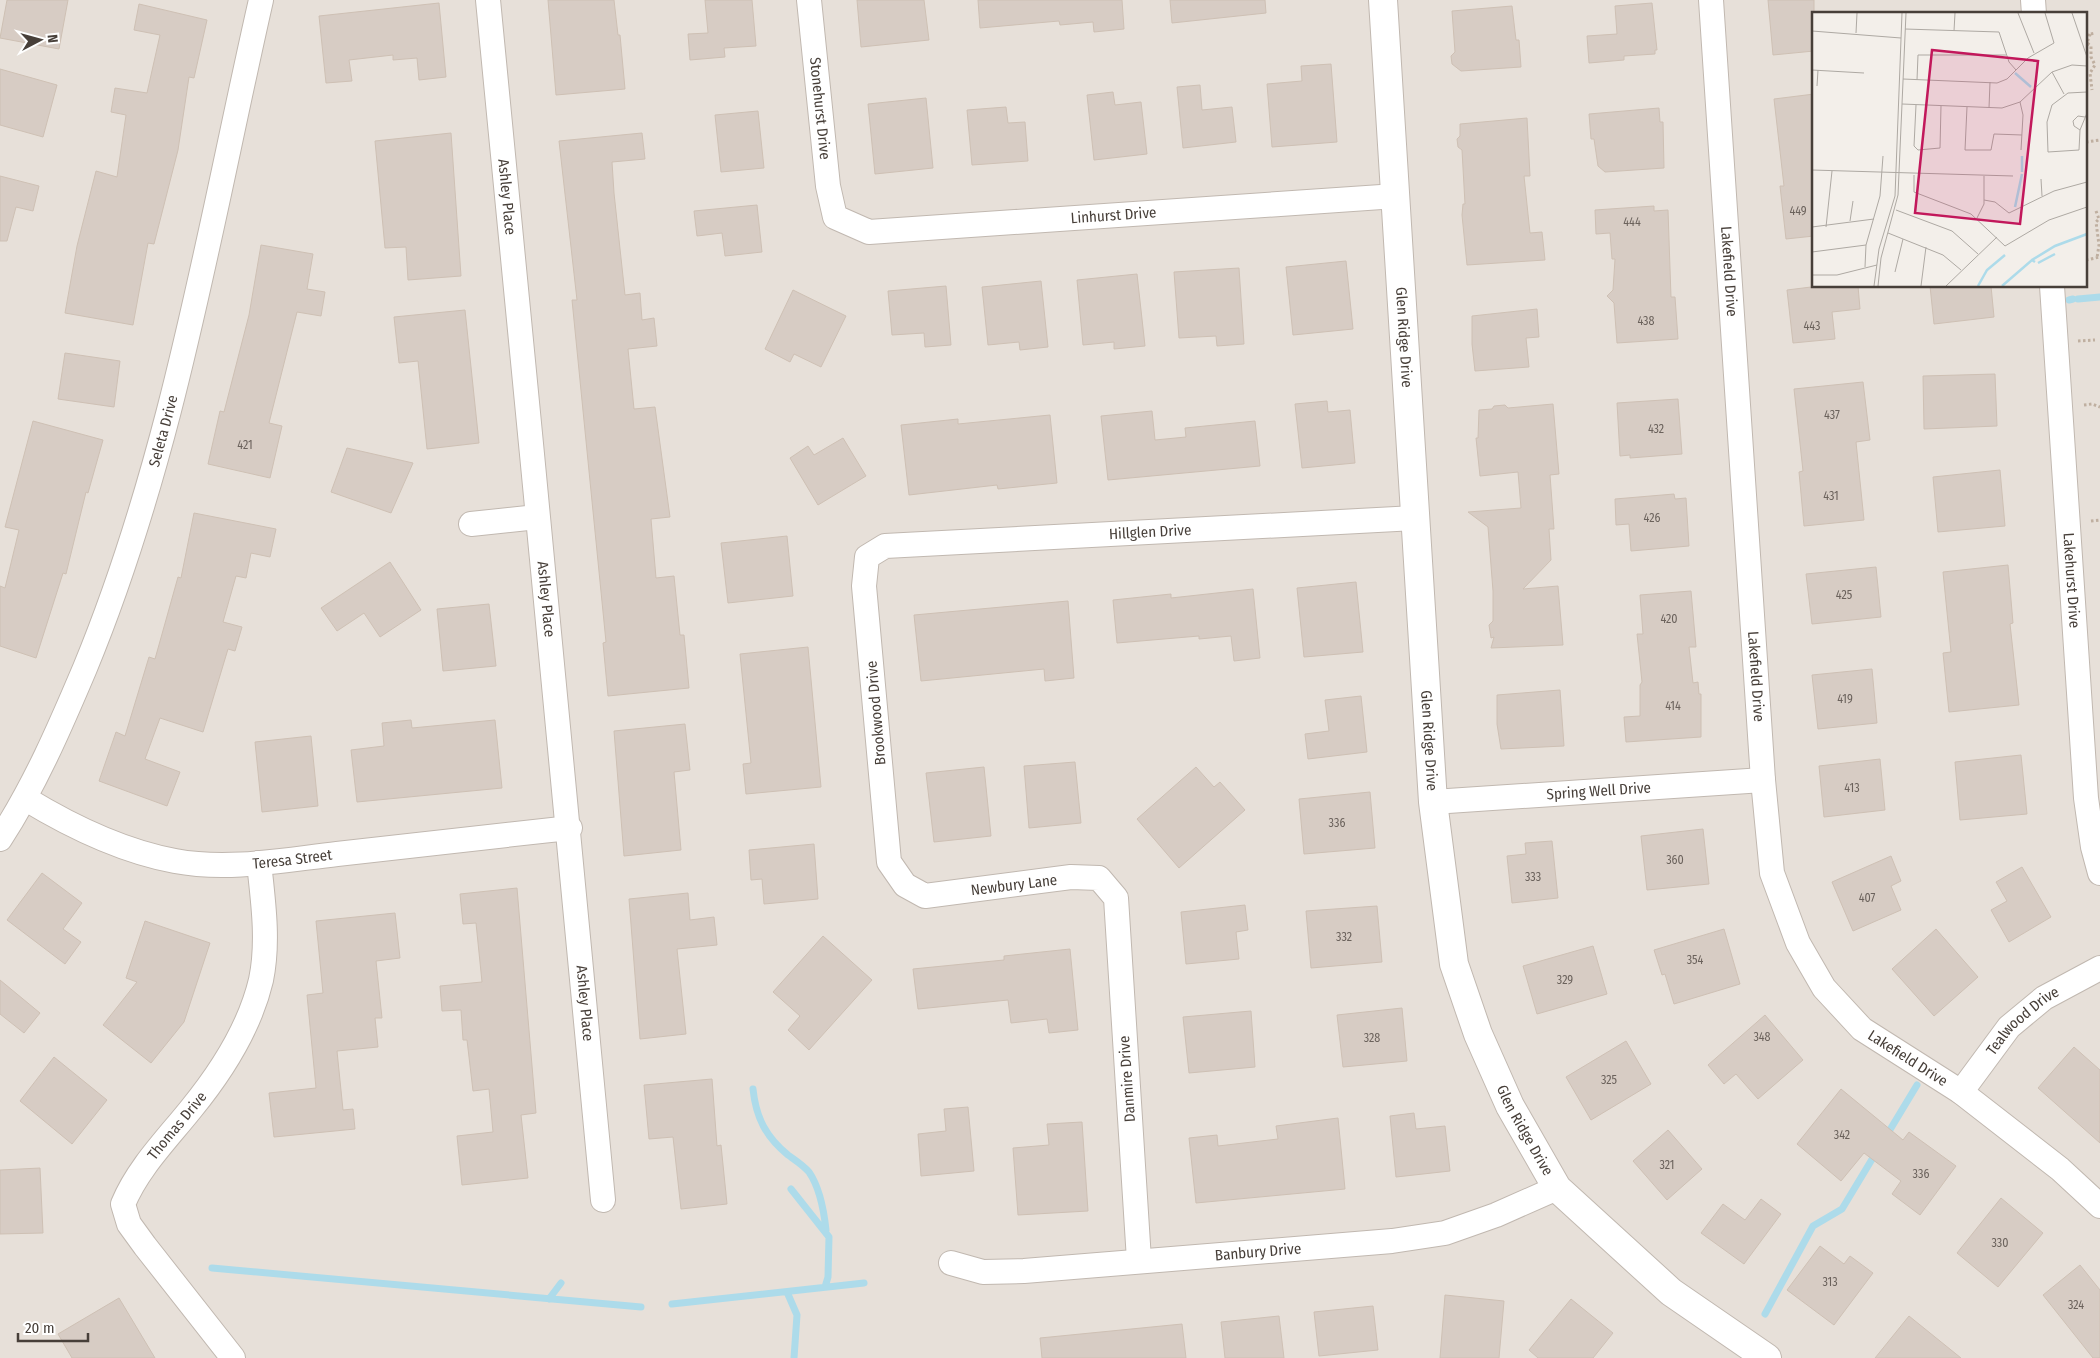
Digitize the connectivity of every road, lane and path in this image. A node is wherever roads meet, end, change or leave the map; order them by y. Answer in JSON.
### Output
{"nodes":[{"id":1,"x":261,"y":0,"type":"edge"},
{"id":2,"x":488,"y":0,"type":"edge"},
{"id":3,"x":809,"y":0,"type":"edge"},
{"id":4,"x":1383,"y":0,"type":"edge"},
{"id":5,"x":1711,"y":0,"type":"edge"},
{"id":6,"x":2095,"y":33,"type":"dead end"},
{"id":7,"x":2088,"y":34,"type":"edge"},
{"id":8,"x":2088,"y":44,"type":"edge"},
{"id":9,"x":2092,"y":90,"type":"dead end"},
{"id":10,"x":1396,"y":196,"type":"junction"},
{"id":11,"x":2096,"y":211,"type":"dead end"},
{"id":12,"x":835,"y":217,"type":"joint"},
{"id":13,"x":2099,"y":258,"type":"edge"},
{"id":14,"x":2052,"y":288,"type":"edge"},
{"id":15,"x":2095,"y":340,"type":"dead end"},
{"id":16,"x":2078,"y":341,"type":"dead end"},
{"id":17,"x":537,"y":517,"type":"junction"},
{"id":18,"x":1415,"y":518,"type":"junction"},
{"id":19,"x":471,"y":524,"type":"dead end"},
{"id":20,"x":885,"y":546,"type":"joint"},
{"id":21,"x":1763,"y":780,"type":"junction"},
{"id":22,"x":26,"y":799,"type":"junction"},
{"id":23,"x":1433,"y":802,"type":"junction"},
{"id":24,"x":570,"y":828,"type":"junction"},
{"id":25,"x":0,"y":838,"type":"edge"},
{"id":26,"x":259,"y":862,"type":"junction"},
{"id":27,"x":2100,"y":873,"type":"edge"},
{"id":28,"x":905,"y":886,"type":"joint"},
{"id":29,"x":1116,"y":898,"type":"joint"},
{"id":30,"x":2100,"y":968,"type":"edge"},
{"id":31,"x":1961,"y":1092,"type":"junction"},
{"id":32,"x":1557,"y":1188,"type":"junction"},
{"id":33,"x":603,"y":1200,"type":"dead end"},
{"id":34,"x":2100,"y":1206,"type":"edge"},
{"id":35,"x":1139,"y":1260,"type":"junction"},
{"id":36,"x":951,"y":1263,"type":"dead end"},
{"id":37,"x":234,"y":1358,"type":"edge"},
{"id":38,"x":1767,"y":1358,"type":"edge"}],
"edges":[{"from":1,"to":22,"type":"street","name":"Seleta Drive"},
{"from":2,"to":17,"type":"street","name":"Ashley Place"},
{"from":3,"to":12,"type":"street","name":"Stonehurst Drive"},
{"from":4,"to":10,"type":"street","name":"Glen Ridge Drive"},
{"from":5,"to":21,"type":"street","name":"Lakefield Drive"},
{"from":6,"to":7,"type":"path"},
{"from":8,"to":9,"type":"path"},
{"from":10,"to":12,"type":"street","name":"Linhurst Drive"},
{"from":10,"to":18,"type":"street","name":"Glen Ridge Drive"},
{"from":11,"to":13,"type":"path"},
{"from":14,"to":27,"type":"street","name":"Lakehurst Drive"},
{"from":15,"to":16,"type":"path"},
{"from":17,"to":19,"type":"street"},
{"from":17,"to":24,"type":"street","name":"Ashley Place"},
{"from":18,"to":20,"type":"street","name":"Hillglen Drive"},
{"from":18,"to":23,"type":"street","name":"Glen Ridge Drive"},
{"from":20,"to":28,"type":"street","name":"Brookwood Drive"},
{"from":21,"to":23,"type":"street","name":"Spring Well Drive"},
{"from":21,"to":31,"type":"street","name":"Lakefield Drive"},
{"from":22,"to":25,"type":"street","name":"Seleta Drive"},
{"from":22,"to":26,"type":"street","name":"Teresa Street"},
{"from":23,"to":32,"type":"street","name":"Glen Ridge Drive"},
{"from":24,"to":26,"type":"street","name":"Teresa Street"},
{"from":24,"to":33,"type":"street","name":"Ashley Place"},
{"from":26,"to":37,"type":"street","name":"Thomas Drive"},
{"from":28,"to":29,"type":"street","name":"Newbury Lane"},
{"from":29,"to":35,"type":"street","name":"Danmire Drive"},
{"from":30,"to":31,"type":"street","name":"Tealwood Drive"},
{"from":31,"to":34,"type":"street","name":"Lakefield Drive"},
{"from":32,"to":35,"type":"street","name":"Banbury Drive"},
{"from":32,"to":38,"type":"street","name":"Glen Ridge Drive"},
{"from":35,"to":36,"type":"street","name":"Banbury Drive"}]}
